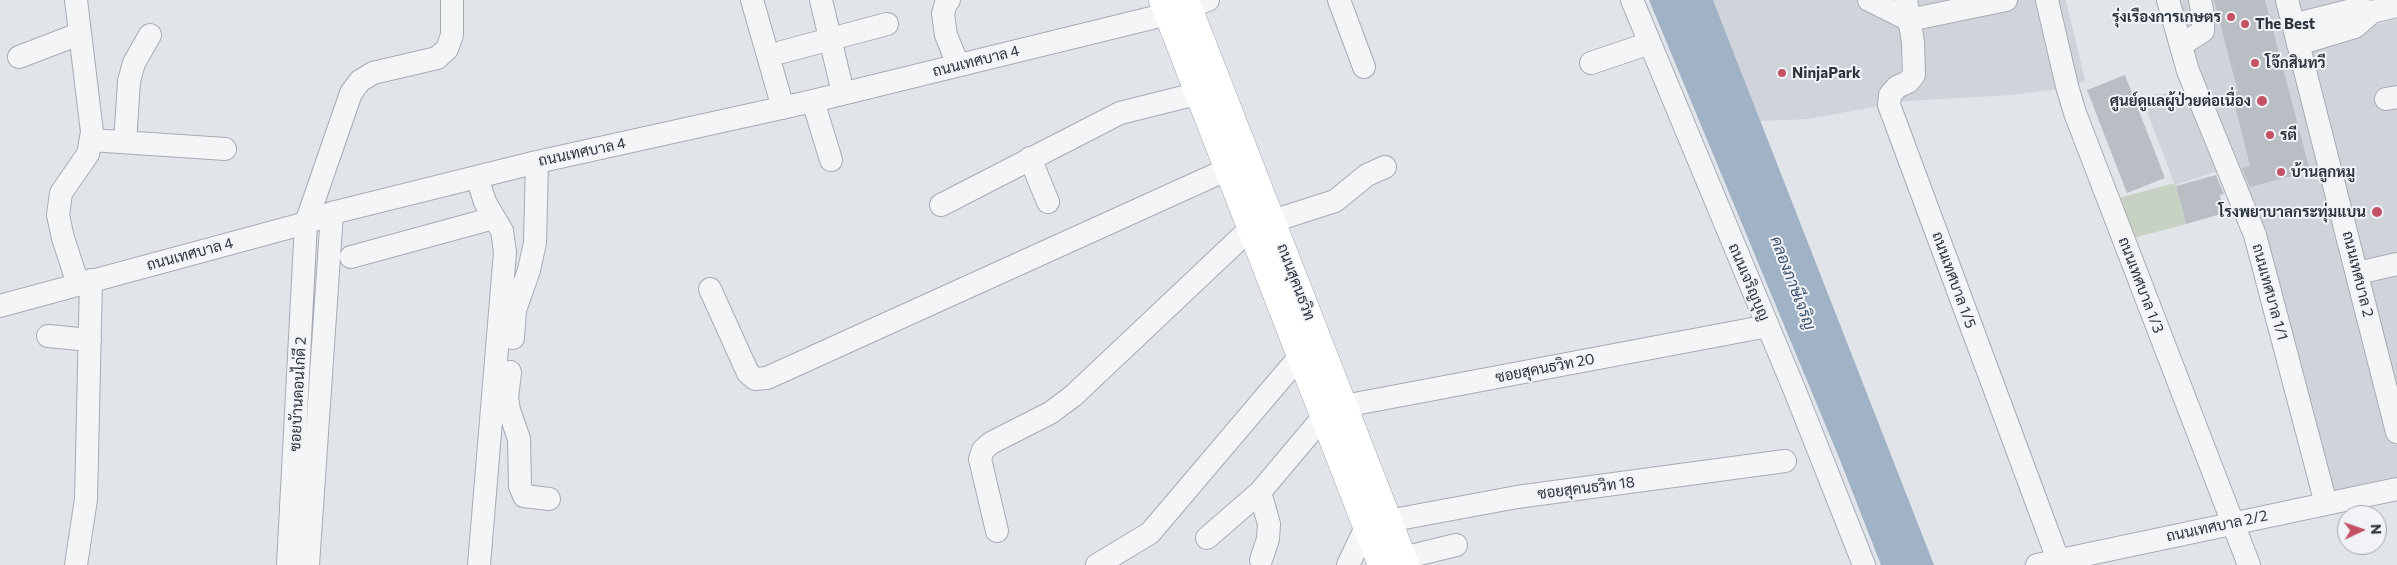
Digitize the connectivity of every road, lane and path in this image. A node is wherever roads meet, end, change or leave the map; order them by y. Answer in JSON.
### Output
{"nodes":[{"id":1,"x":76,"y":0,"type":"edge"},
{"id":2,"x":452,"y":0,"type":"edge"},
{"id":3,"x":752,"y":0,"type":"edge"},
{"id":4,"x":821,"y":0,"type":"edge"},
{"id":5,"x":949,"y":0,"type":"edge"},
{"id":6,"x":1339,"y":0,"type":"edge"},
{"id":7,"x":1632,"y":0,"type":"edge"},
{"id":8,"x":1869,"y":0,"type":"edge"},
{"id":9,"x":2006,"y":0,"type":"edge"},
{"id":10,"x":2047,"y":0,"type":"edge"},
{"id":11,"x":2168,"y":0,"type":"edge"},
{"id":12,"x":2200,"y":0,"type":"edge"},
{"id":13,"x":2287,"y":0,"type":"edge"},
{"id":14,"x":1182,"y":4,"type":"edge"},
{"id":15,"x":2397,"y":6,"type":"edge"},
{"id":16,"x":1908,"y":10,"type":"edge"},
{"id":17,"x":887,"y":24,"type":"dead end"},
{"id":18,"x":79,"y":34,"type":"junction"},
{"id":19,"x":2296,"y":34,"type":"junction"},
{"id":20,"x":150,"y":35,"type":"dead end"},
{"id":21,"x":830,"y":40,"type":"junction"},
{"id":22,"x":1650,"y":43,"type":"junction"},
{"id":23,"x":2180,"y":45,"type":"junction"},
{"id":24,"x":782,"y":52,"type":"dead end"},
{"id":25,"x":19,"y":57,"type":"dead end"},
{"id":26,"x":1591,"y":63,"type":"dead end"},
{"id":27,"x":958,"y":65,"type":"junction"},
{"id":28,"x":1364,"y":67,"type":"dead end"},
{"id":29,"x":1209,"y":91,"type":"junction"},
{"id":30,"x":843,"y":93,"type":"junction"},
{"id":31,"x":813,"y":101,"type":"junction"},
{"id":32,"x":783,"y":108,"type":"junction"},
{"id":33,"x":91,"y":140,"type":"junction"},
{"id":34,"x":125,"y":142,"type":"junction"},
{"id":35,"x":226,"y":149,"type":"dead end"},
{"id":36,"x":1030,"y":158,"type":"junction"},
{"id":37,"x":831,"y":160,"type":"dead end"},
{"id":38,"x":537,"y":162,"type":"junction"},
{"id":39,"x":1385,"y":167,"type":"dead end"},
{"id":40,"x":1228,"y":169,"type":"junction"},
{"id":41,"x":477,"y":177,"type":"junction"},
{"id":42,"x":1048,"y":202,"type":"dead end"},
{"id":43,"x":941,"y":205,"type":"dead end"},
{"id":44,"x":332,"y":213,"type":"junction"},
{"id":45,"x":494,"y":218,"type":"junction"},
{"id":46,"x":306,"y":223,"type":"junction"},
{"id":47,"x":1261,"y":224,"type":"junction"},
{"id":48,"x":52,"y":243,"type":"dead end"},
{"id":49,"x":351,"y":257,"type":"dead end"},
{"id":50,"x":2397,"y":264,"type":"edge"},
{"id":51,"x":2358,"y":273,"type":"junction"},
{"id":52,"x":78,"y":284,"type":"junction"},
{"id":53,"x":710,"y":289,"type":"dead end"},
{"id":54,"x":0,"y":306,"type":"edge"},
{"id":55,"x":1768,"y":326,"type":"junction"},
{"id":56,"x":48,"y":336,"type":"dead end"},
{"id":57,"x":90,"y":340,"type":"junction"},
{"id":58,"x":1301,"y":354,"type":"junction"},
{"id":59,"x":1334,"y":411,"type":"junction"},
{"id":60,"x":2397,"y":432,"type":"edge"},
{"id":61,"x":1784,"y":461,"type":"dead end"},
{"id":62,"x":2397,"y":489,"type":"edge"},
{"id":63,"x":1260,"y":492,"type":"junction"},
{"id":64,"x":549,"y":499,"type":"dead end"},
{"id":65,"x":2326,"y":504,"type":"junction"},
{"id":66,"x":1377,"y":523,"type":"junction"},
{"id":67,"x":2233,"y":523,"type":"junction"},
{"id":68,"x":996,"y":530,"type":"dead end"},
{"id":69,"x":1207,"y":538,"type":"dead end"},
{"id":70,"x":1456,"y":545,"type":"dead end"},
{"id":71,"x":1261,"y":560,"type":"dead end"},
{"id":72,"x":1397,"y":563,"type":"edge"},
{"id":73,"x":2051,"y":563,"type":"edge"},
{"id":74,"x":76,"y":565,"type":"edge"},
{"id":75,"x":288,"y":565,"type":"edge"},
{"id":76,"x":308,"y":565,"type":"edge"},
{"id":77,"x":479,"y":565,"type":"edge"},
{"id":78,"x":1097,"y":565,"type":"edge"},
{"id":79,"x":1348,"y":565,"type":"edge"},
{"id":80,"x":1864,"y":565,"type":"edge"},
{"id":81,"x":2249,"y":565,"type":"edge"}],
"edges":[{"from":1,"to":18,"type":"street"},
{"from":2,"to":46,"type":"street","name":"ซอยบัานดอนไก่ดี 2"},
{"from":3,"to":32,"type":"street"},
{"from":4,"to":21,"type":"street"},
{"from":5,"to":27,"type":"street"},
{"from":6,"to":28,"type":"street"},
{"from":7,"to":22,"type":"street","name":"ถนนเจริญบุญ"},
{"from":8,"to":16,"type":"street"},
{"from":9,"to":16,"type":"street"},
{"from":10,"to":67,"type":"street","name":"ถนนเทศบาล 1/3"},
{"from":11,"to":23,"type":"street","name":"ถนนเทศบาล 1/1"},
{"from":12,"to":23,"type":"street"},
{"from":13,"to":19,"type":"street","name":"ถนนเทศบาล 2"},
{"from":14,"to":27,"type":"street","name":"ถนนเทศบาล 4"},
{"from":14,"to":29,"type":"main road","name":"ถนนสุคนธวิท"},
{"from":15,"to":19,"type":"street"},
{"from":16,"to":73,"type":"street","name":"ถนนเทศบาล 1/5"},
{"from":17,"to":21,"type":"street"},
{"from":18,"to":25,"type":"street"},
{"from":18,"to":33,"type":"street"},
{"from":19,"to":51,"type":"street","name":"ถนนเทศบาล 2"},
{"from":20,"to":34,"type":"street"},
{"from":21,"to":24,"type":"street"},
{"from":21,"to":30,"type":"street"},
{"from":22,"to":26,"type":"street"},
{"from":22,"to":55,"type":"street","name":"ถนนเจริญบุญ"},
{"from":23,"to":65,"type":"street","name":"ถนนเทศบาล 1/1"},
{"from":27,"to":30,"type":"street","name":"ถนนเทศบาล 4"},
{"from":29,"to":36,"type":"street"},
{"from":29,"to":40,"type":"main road","name":"ถนนสุคนธวิท"},
{"from":29,"to":47,"type":"main road","name":"ถนนสุคนธวิท"},
{"from":30,"to":31,"type":"street","name":"ถนนเทศบาล 4"},
{"from":31,"to":32,"type":"street","name":"ถนนเทศบาล 4"},
{"from":31,"to":37,"type":"street"},
{"from":32,"to":38,"type":"street","name":"ถนนเทศบาล 4"},
{"from":33,"to":34,"type":"street"},
{"from":33,"to":52,"type":"street"},
{"from":34,"to":35,"type":"street"},
{"from":36,"to":42,"type":"street"},
{"from":36,"to":43,"type":"street"},
{"from":38,"to":41,"type":"street","name":"ถนนเทศบาล 4"},
{"from":38,"to":64,"type":"street"},
{"from":39,"to":47,"type":"street"},
{"from":40,"to":47,"type":"main road","name":"ถนนสุคนธวิท"},
{"from":40,"to":53,"type":"street"},
{"from":41,"to":44,"type":"street","name":"ถนนเทศบาล 4"},
{"from":41,"to":45,"type":"street"},
{"from":44,"to":46,"type":"street","name":"ถนนเทศบาล 4"},
{"from":44,"to":76,"type":"street"},
{"from":45,"to":49,"type":"street"},
{"from":45,"to":77,"type":"street"},
{"from":46,"to":52,"type":"street","name":"ถนนเทศบาล 4"},
{"from":46,"to":75,"type":"street","name":"ซอยบัานดอนไก่ดี 2"},
{"from":47,"to":58,"type":"main road","name":"ถนนสุคนธวิท"},
{"from":47,"to":59,"type":"main road","name":"ถนนสุคนธวิท"},
{"from":47,"to":68,"type":"street"},
{"from":48,"to":52,"type":"street"},
{"from":50,"to":51,"type":"street"},
{"from":51,"to":60,"type":"street","name":"ถนนเทศบาล 2"},
{"from":52,"to":54,"type":"street","name":"ถนนเทศบาล 4"},
{"from":52,"to":57,"type":"street"},
{"from":55,"to":59,"type":"street","name":"ซอยสุคนธวิท 20"},
{"from":55,"to":80,"type":"street","name":"ถนนเจริญบุญ"},
{"from":56,"to":57,"type":"street"},
{"from":57,"to":74,"type":"street"},
{"from":58,"to":59,"type":"main road","name":"ถนนสุคนธวิท"},
{"from":58,"to":78,"type":"street"},
{"from":59,"to":63,"type":"street"},
{"from":59,"to":66,"type":"main road","name":"ถนนสุคนธวิท"},
{"from":61,"to":66,"type":"street","name":"ซอยสุคนธวิท 18"},
{"from":62,"to":65,"type":"street","name":"ถนนเทศบาล 2/2"},
{"from":63,"to":69,"type":"street"},
{"from":63,"to":71,"type":"street"},
{"from":65,"to":67,"type":"street","name":"ถนนเทศบาล 2/2"},
{"from":66,"to":72,"type":"main road","name":"ถนนสุคนธวิท"},
{"from":66,"to":79,"type":"street"},
{"from":67,"to":73,"type":"street","name":"ถนนเทศบาล 2/2"},
{"from":67,"to":81,"type":"street","name":"ถนนเทศบาล 1/3"},
{"from":70,"to":72,"type":"street"}]}
